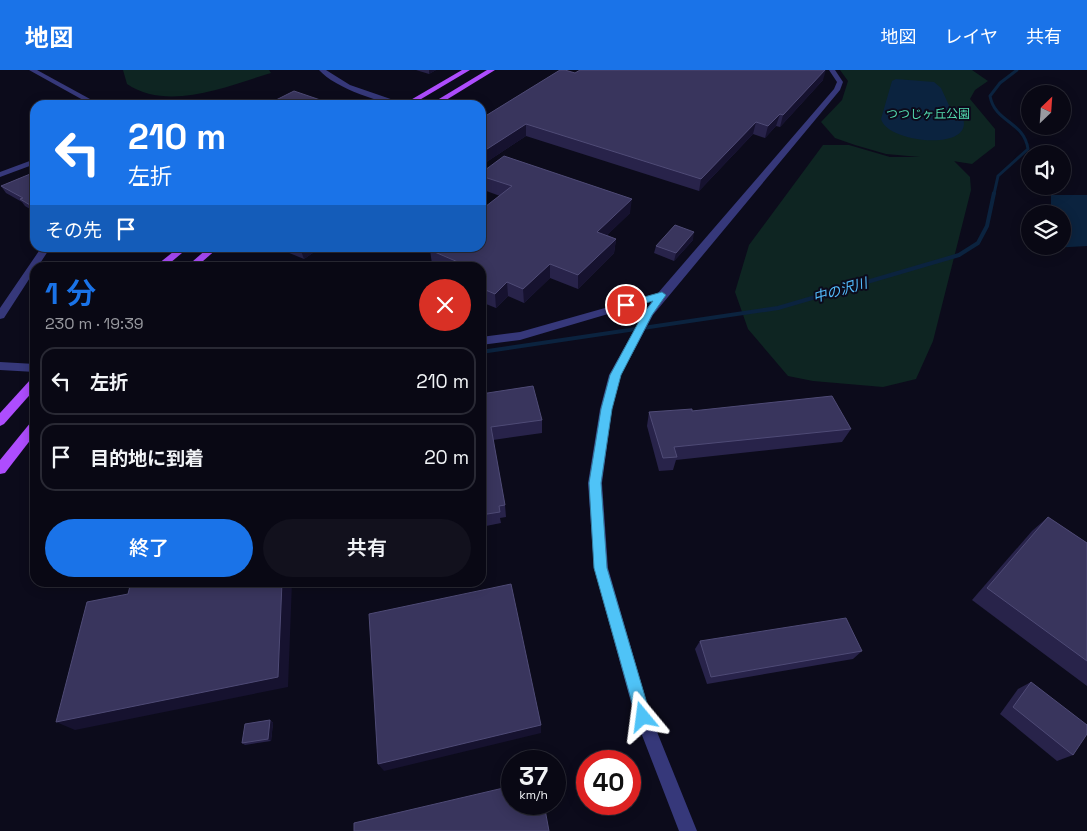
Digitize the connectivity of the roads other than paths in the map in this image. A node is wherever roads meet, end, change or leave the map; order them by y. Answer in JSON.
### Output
{"nodes":[{"id":1,"x":32,"y":70,"type":"edge"},
{"id":2,"x":322,"y":70,"type":"edge"},
{"id":3,"x":468,"y":70,"type":"edge"},
{"id":4,"x":492,"y":70,"type":"edge"},
{"id":5,"x":832,"y":70,"type":"edge"},
{"id":6,"x":88,"y":100,"type":"edge"},
{"id":7,"x":390,"y":100,"type":"edge"},
{"id":8,"x":414,"y":100,"type":"edge"},
{"id":9,"x":441,"y":100,"type":"edge"},
{"id":10,"x":30,"y":163,"type":"edge"},
{"id":11,"x":0,"y":175,"type":"edge"},
{"id":12,"x":178,"y":252,"type":"edge"},
{"id":13,"x":208,"y":252,"type":"edge"},
{"id":14,"x":165,"y":262,"type":"edge"},
{"id":15,"x":196,"y":262,"type":"edge"},
{"id":16,"x":30,"y":271,"type":"edge"},
{"id":17,"x":662,"y":295,"type":"junction"},
{"id":18,"x":0,"y":316,"type":"edge"},
{"id":19,"x":486,"y":340,"type":"edge"},
{"id":20,"x":0,"y":366,"type":"edge"},
{"id":21,"x":30,"y":368,"type":"edge"},
{"id":22,"x":30,"y":388,"type":"edge"},
{"id":23,"x":0,"y":421,"type":"edge"},
{"id":24,"x":30,"y":431,"type":"edge"},
{"id":25,"x":0,"y":469,"type":"edge"},
{"id":26,"x":688,"y":831,"type":"edge"}],
"edges":[{"from":1,"to":6,"type":"street"},
{"from":2,"to":7,"type":"street"},
{"from":3,"to":8,"type":"main road"},
{"from":4,"to":9,"type":"main road"},
{"from":5,"to":17,"type":"street"},
{"from":10,"to":11,"type":"street"},
{"from":12,"to":14,"type":"main road"},
{"from":13,"to":15,"type":"main road"},
{"from":16,"to":18,"type":"street"},
{"from":17,"to":19,"type":"street"},
{"from":17,"to":26,"type":"street"},
{"from":20,"to":21,"type":"street"},
{"from":22,"to":23,"type":"main road"},
{"from":24,"to":25,"type":"main road"}]}
